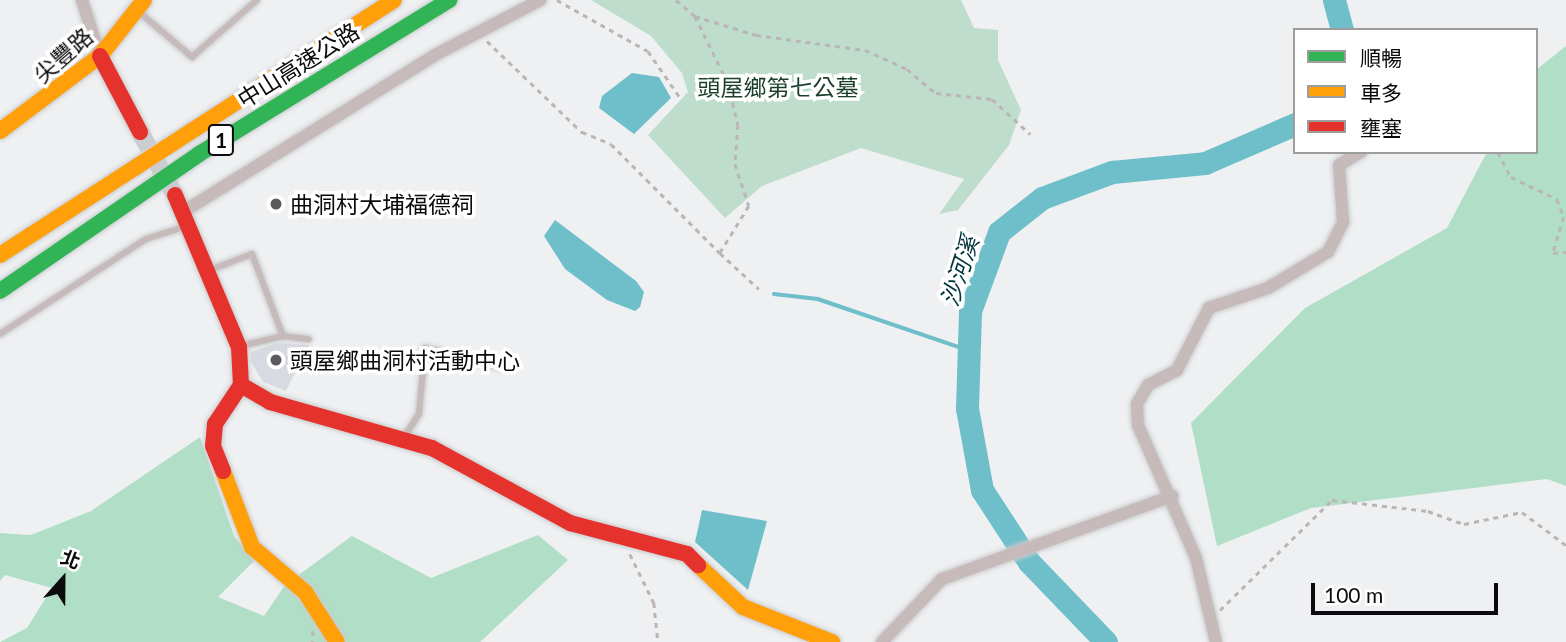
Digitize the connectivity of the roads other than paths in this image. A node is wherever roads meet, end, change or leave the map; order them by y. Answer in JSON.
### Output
{"nodes":[{"id":1,"x":82,"y":0,"type":"edge"},
{"id":2,"x":257,"y":0,"type":"edge"},
{"id":3,"x":394,"y":0,"type":"edge"},
{"id":4,"x":449,"y":0,"type":"edge"},
{"id":5,"x":540,"y":0,"type":"edge"},
{"id":6,"x":141,"y":5,"type":"edge"},
{"id":7,"x":100,"y":56,"type":"junction"},
{"id":8,"x":0,"y":131,"type":"edge"},
{"id":9,"x":140,"y":132,"type":"tunnel mouth"},
{"id":10,"x":1358,"y":154,"type":"edge"},
{"id":11,"x":175,"y":195,"type":"tunnel mouth"},
{"id":12,"x":186,"y":219,"type":"junction"},
{"id":13,"x":0,"y":255,"type":"edge"},
{"id":14,"x":210,"y":270,"type":"junction"},
{"id":15,"x":0,"y":291,"type":"edge"},
{"id":16,"x":0,"y":334,"type":"edge"},
{"id":17,"x":283,"y":336,"type":"junction"},
{"id":18,"x":309,"y":339,"type":"dead end"},
{"id":19,"x":239,"y":347,"type":"junction"},
{"id":20,"x":501,"y":367,"type":"dead end"},
{"id":21,"x":242,"y":384,"type":"junction"},
{"id":22,"x":403,"y":438,"type":"junction"},
{"id":23,"x":1173,"y":496,"type":"junction"},
{"id":24,"x":337,"y":642,"type":"edge"},
{"id":25,"x":832,"y":642,"type":"edge"},
{"id":26,"x":882,"y":642,"type":"edge"},
{"id":27,"x":1216,"y":642,"type":"edge"}],
"edges":[{"from":1,"to":7,"type":"street"},
{"from":2,"to":6,"type":"lane"},
{"from":3,"to":13,"type":"main road","name":"中山高速公路","number":"1"},
{"from":4,"to":15,"type":"main road","name":"中山高速公路","number":"1"},
{"from":5,"to":12,"type":"street"},
{"from":6,"to":7,"type":"main road","name":"尖豐路"},
{"from":7,"to":8,"type":"main road","name":"尖豐路"},
{"from":7,"to":9,"type":"main road"},
{"from":10,"to":23,"type":"street"},
{"from":11,"to":12,"type":"main road"},
{"from":12,"to":14,"type":"main road"},
{"from":12,"to":16,"type":"lane"},
{"from":14,"to":17,"type":"lane"},
{"from":14,"to":19,"type":"main road"},
{"from":17,"to":18,"type":"lane"},
{"from":17,"to":19,"type":"lane"},
{"from":19,"to":21,"type":"main road"},
{"from":20,"to":22,"type":"lane"},
{"from":21,"to":22,"type":"main road"},
{"from":21,"to":24,"type":"main road"},
{"from":22,"to":25,"type":"main road"},
{"from":23,"to":26,"type":"street"},
{"from":23,"to":27,"type":"street"}]}
